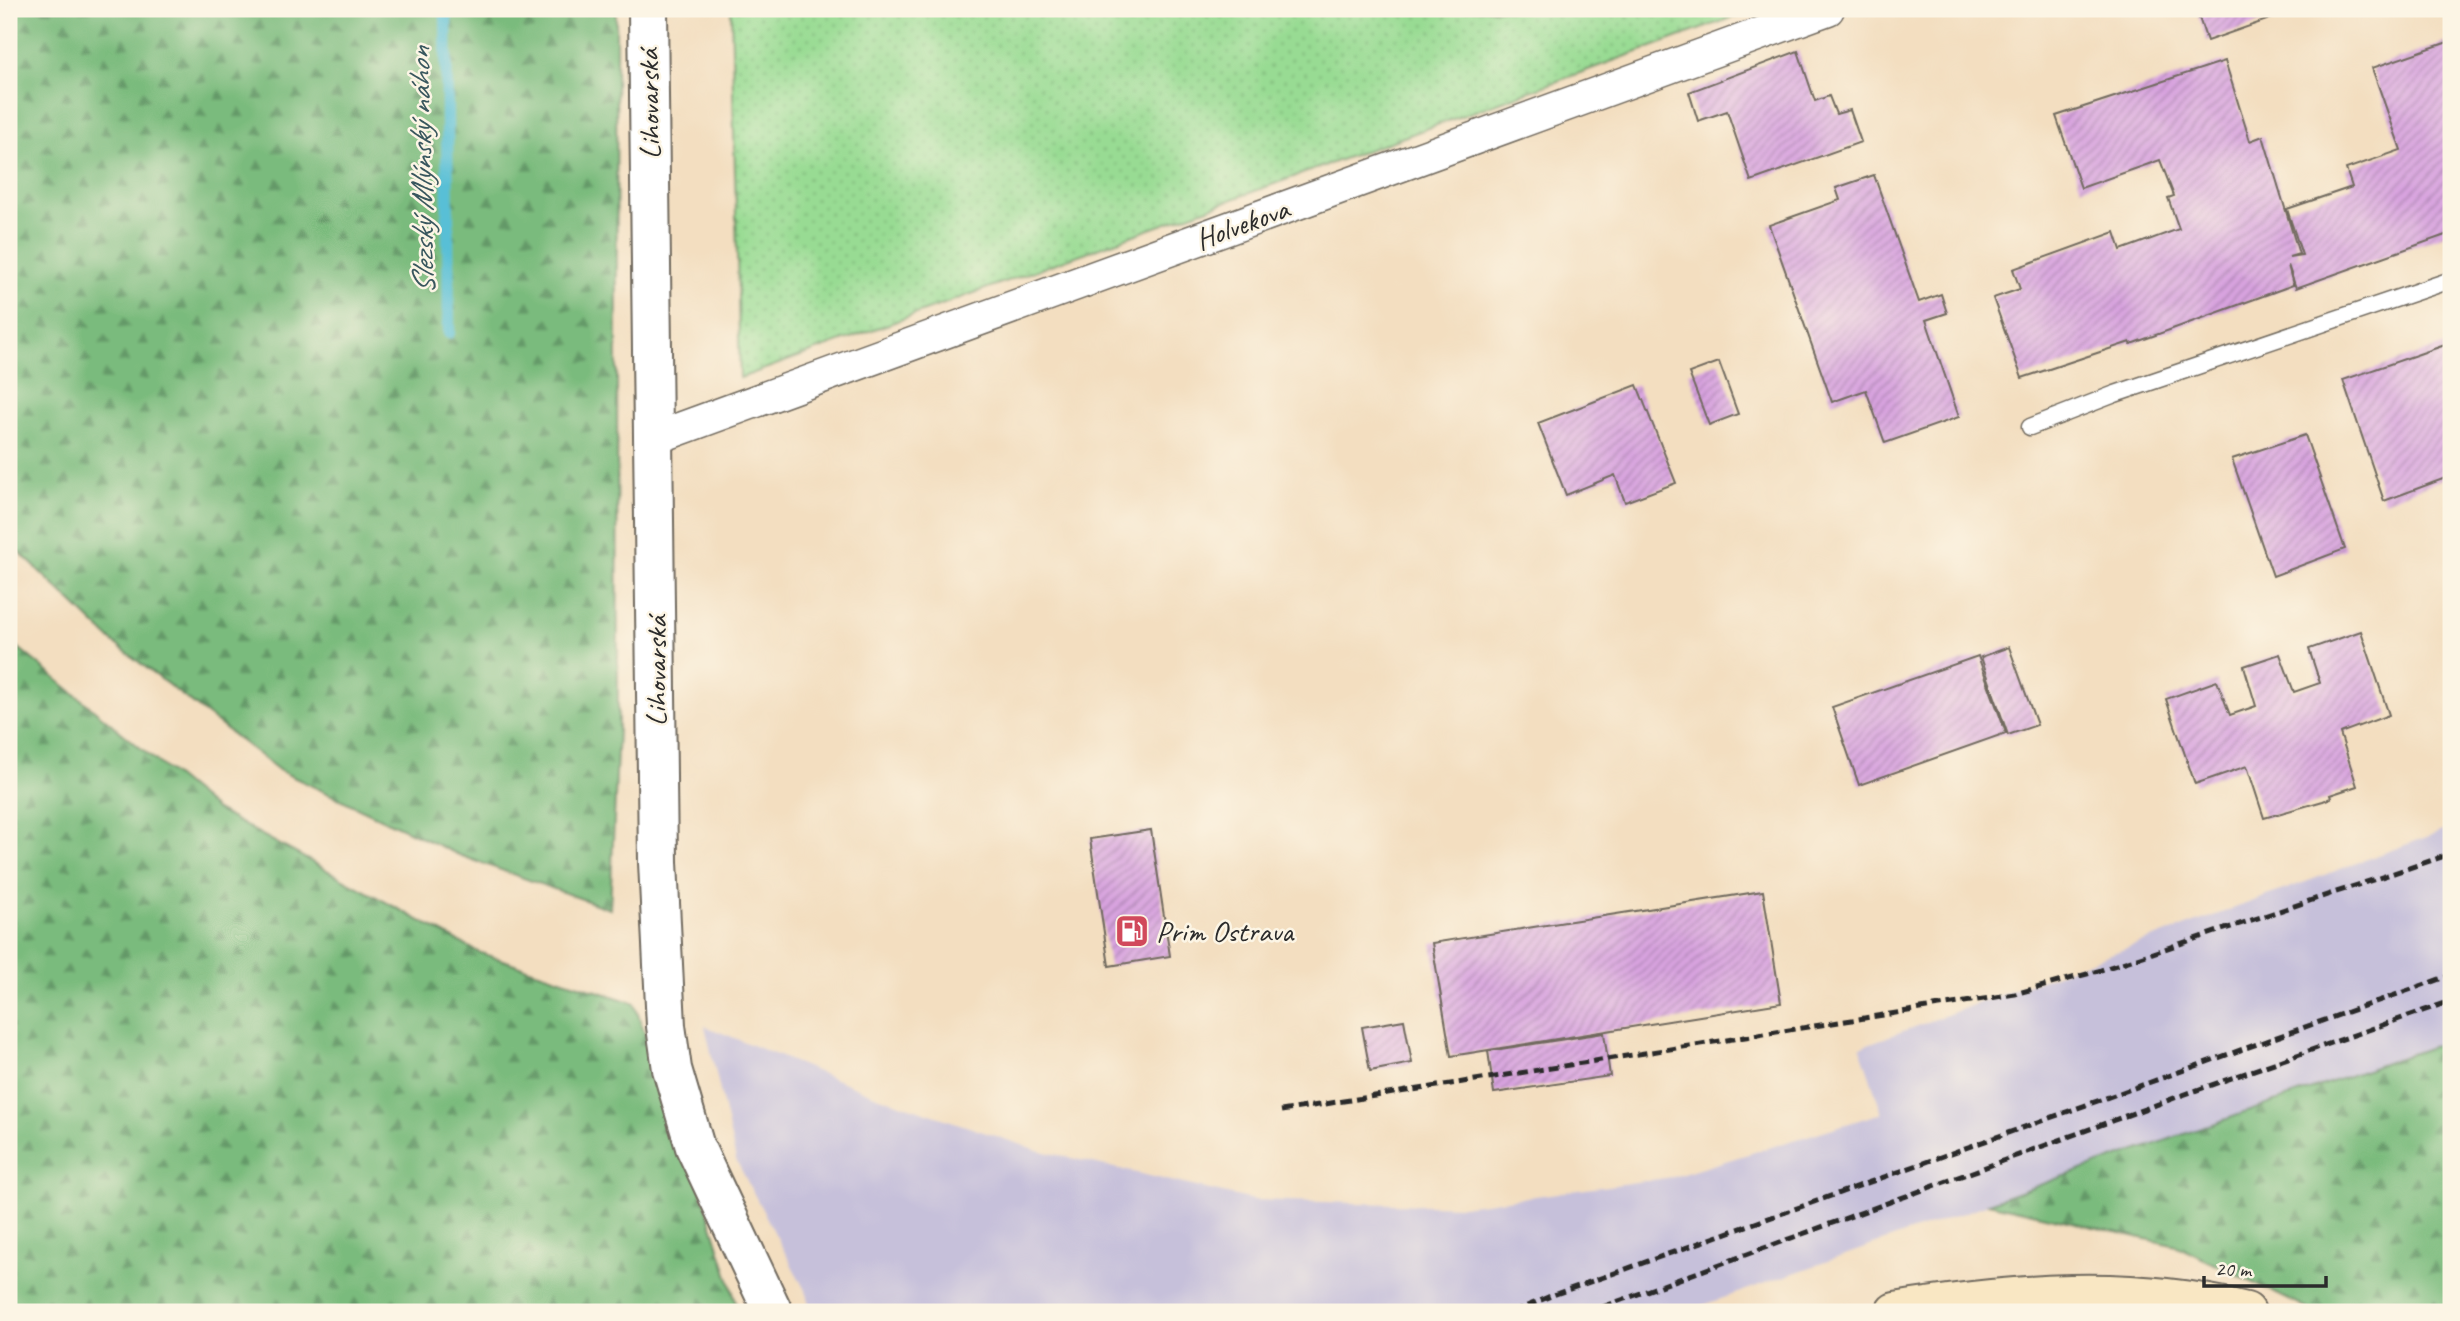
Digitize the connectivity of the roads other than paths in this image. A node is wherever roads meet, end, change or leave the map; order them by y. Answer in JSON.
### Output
{"nodes":[{"id":1,"x":648,"y":9,"type":"edge"},
{"id":2,"x":1828,"y":9,"type":"edge"},
{"id":3,"x":2451,"y":280,"type":"edge"},
{"id":4,"x":2030,"y":427,"type":"dead end"},
{"id":5,"x":655,"y":438,"type":"junction"},
{"id":6,"x":773,"y":1312,"type":"edge"},
{"id":7,"x":1895,"y":1312,"type":"edge"},
{"id":8,"x":2246,"y":1312,"type":"edge"}],
"edges":[{"from":1,"to":5,"type":"street","name":"Lihovarská"},
{"from":2,"to":5,"type":"street","name":"Holvekova"},
{"from":3,"to":4,"type":"lane"},
{"from":5,"to":6,"type":"street","name":"Lihovarská"},
{"from":7,"to":8,"type":"main road"}]}
